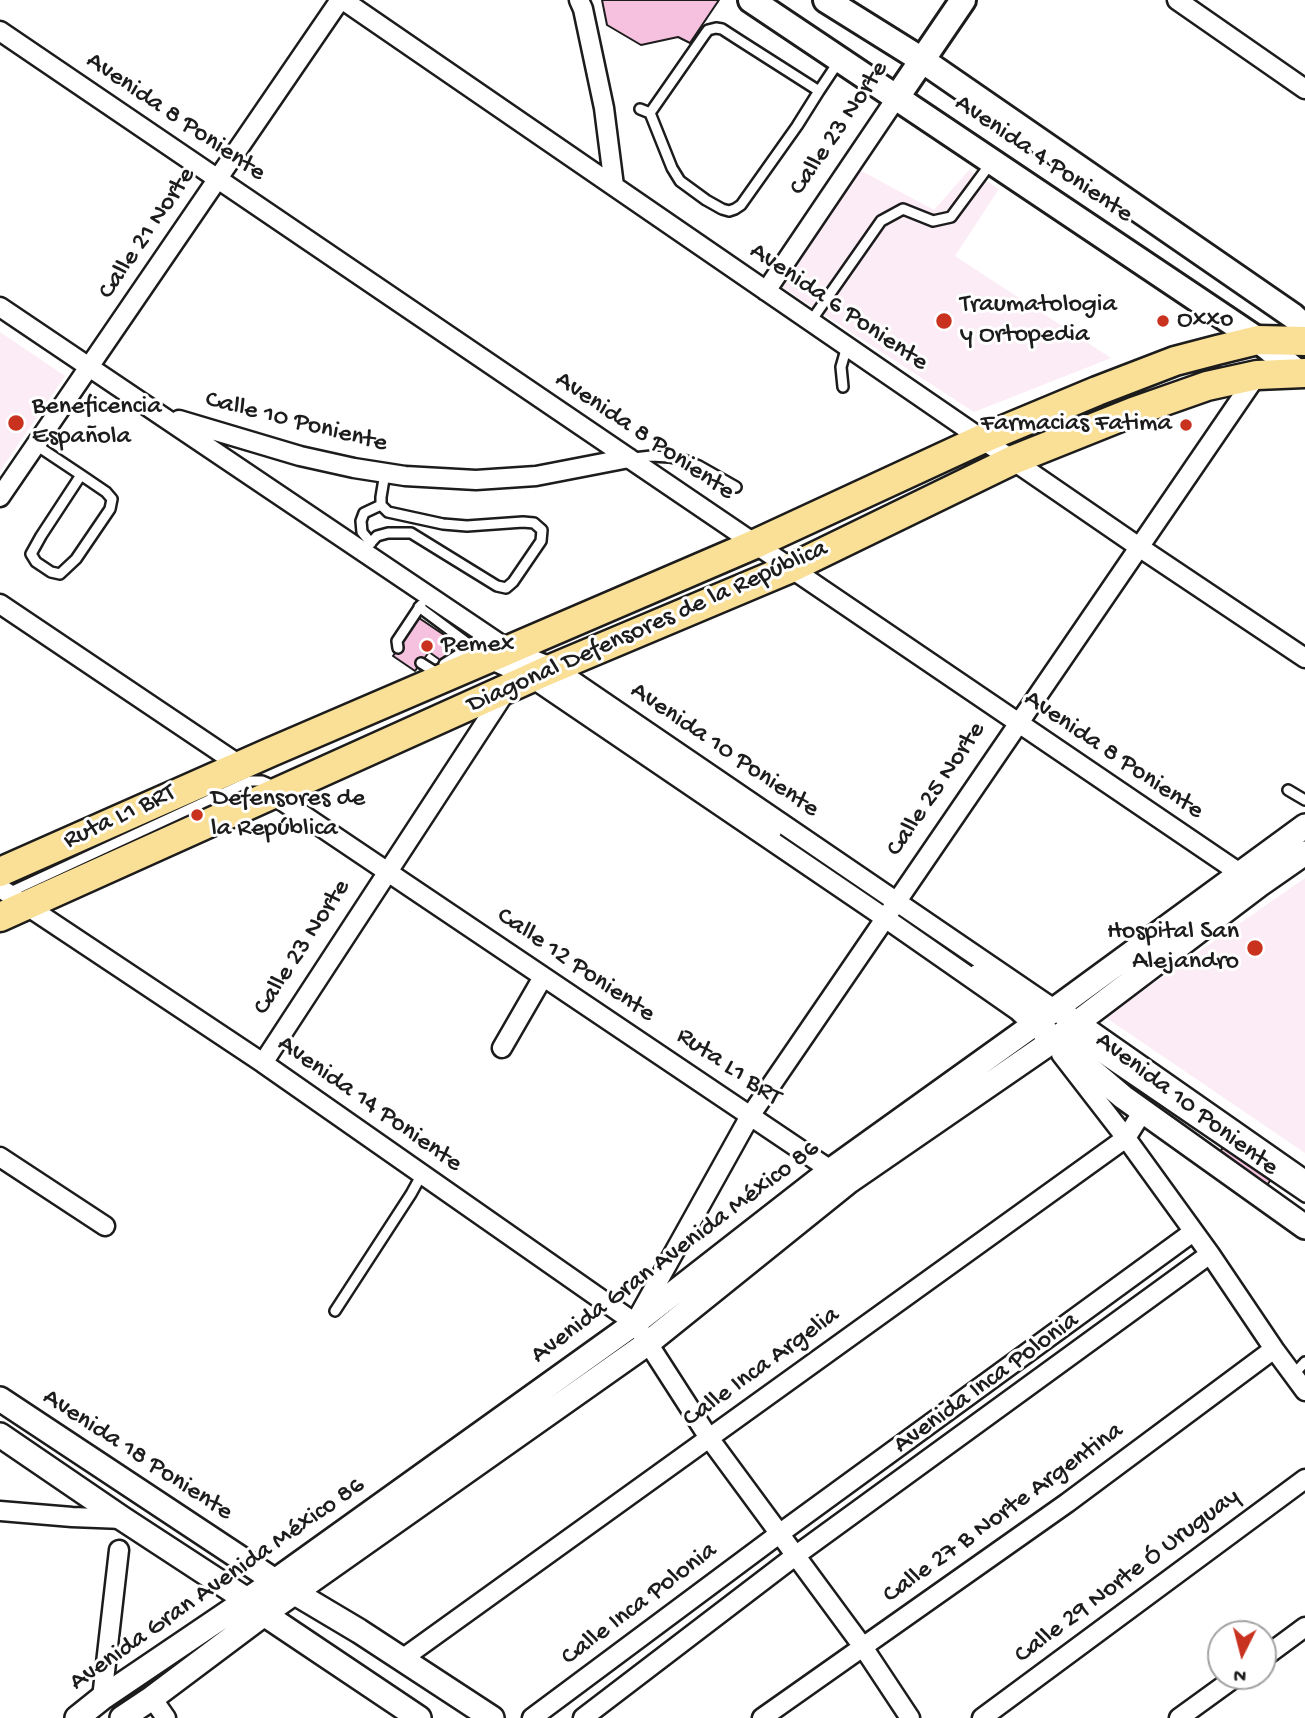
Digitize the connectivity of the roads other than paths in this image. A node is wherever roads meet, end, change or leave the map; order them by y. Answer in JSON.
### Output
{"nodes":[{"id":1,"x":342,"y":0,"type":"edge"},
{"id":2,"x":579,"y":0,"type":"edge"},
{"id":3,"x":751,"y":0,"type":"edge"},
{"id":4,"x":826,"y":0,"type":"edge"},
{"id":5,"x":963,"y":0,"type":"edge"},
{"id":6,"x":1177,"y":0,"type":"edge"},
{"id":7,"x":0,"y":31,"type":"edge"},
{"id":8,"x":840,"y":60,"type":"junction"},
{"id":9,"x":922,"y":61,"type":"junction"},
{"id":10,"x":1305,"y":89,"type":"edge"},
{"id":11,"x":819,"y":91,"type":"junction"},
{"id":12,"x":897,"y":97,"type":"junction"},
{"id":13,"x":640,"y":108,"type":"dead end"},
{"id":14,"x":650,"y":113,"type":"junction"},
{"id":15,"x":992,"y":161,"type":"junction"},
{"id":16,"x":217,"y":179,"type":"junction"},
{"id":17,"x":614,"y":186,"type":"junction"},
{"id":18,"x":766,"y":291,"type":"junction"},
{"id":19,"x":0,"y":307,"type":"edge"},
{"id":20,"x":811,"y":321,"type":"junction"},
{"id":21,"x":1284,"y":336,"type":"edge"},
{"id":22,"x":847,"y":346,"type":"junction"},
{"id":23,"x":89,"y":366,"type":"junction"},
{"id":24,"x":1302,"y":373,"type":"edge"},
{"id":25,"x":843,"y":387,"type":"dead end"},
{"id":26,"x":160,"y":414,"type":"junction"},
{"id":27,"x":982,"y":439,"type":"junction"},
{"id":28,"x":36,"y":445,"type":"junction"},
{"id":29,"x":629,"y":458,"type":"junction"},
{"id":30,"x":1013,"y":460,"type":"junction"},
{"id":31,"x":385,"y":473,"type":"junction"},
{"id":32,"x":81,"y":475,"type":"junction"},
{"id":33,"x":736,"y":487,"type":"dead end"},
{"id":34,"x":0,"y":497,"type":"edge"},
{"id":35,"x":381,"y":505,"type":"junction"},
{"id":36,"x":755,"y":544,"type":"junction"},
{"id":37,"x":367,"y":547,"type":"junction"},
{"id":38,"x":1139,"y":547,"type":"junction"},
{"id":39,"x":791,"y":568,"type":"junction"},
{"id":40,"x":423,"y":601,"type":"junction"},
{"id":41,"x":0,"y":604,"type":"edge"},
{"id":42,"x":398,"y":648,"type":"dead end"},
{"id":43,"x":490,"y":650,"type":"junction"},
{"id":44,"x":1305,"y":657,"type":"edge"},
{"id":45,"x":534,"y":677,"type":"junction"},
{"id":46,"x":1018,"y":723,"type":"junction"},
{"id":47,"x":278,"y":760,"type":"dead end"},
{"id":48,"x":247,"y":768,"type":"junction"},
{"id":49,"x":1288,"y":790,"type":"dead end"},
{"id":50,"x":276,"y":792,"type":"junction"},
{"id":51,"x":1305,"y":800,"type":"edge"},
{"id":52,"x":1305,"y":826,"type":"edge"},
{"id":53,"x":76,"y":851,"type":"dead end"},
{"id":54,"x":1305,"y":853,"type":"edge"},
{"id":55,"x":390,"y":869,"type":"junction"},
{"id":56,"x":1250,"y":879,"type":"junction"},
{"id":57,"x":6,"y":892,"type":"edge"},
{"id":58,"x":890,"y":911,"type":"junction"},
{"id":59,"x":543,"y":977,"type":"junction"},
{"id":60,"x":1051,"y":1029,"type":"junction"},
{"id":61,"x":502,"y":1048,"type":"dead end"},
{"id":62,"x":262,"y":1063,"type":"junction"},
{"id":63,"x":1143,"y":1111,"type":"junction"},
{"id":64,"x":752,"y":1113,"type":"junction"},
{"id":65,"x":1126,"y":1138,"type":"junction"},
{"id":66,"x":0,"y":1157,"type":"edge"},
{"id":67,"x":839,"y":1172,"type":"junction"},
{"id":68,"x":422,"y":1174,"type":"junction"},
{"id":69,"x":1305,"y":1182,"type":"edge"},
{"id":70,"x":1305,"y":1197,"type":"edge"},
{"id":71,"x":1300,"y":1217,"type":"edge"},
{"id":72,"x":105,"y":1226,"type":"dead end"},
{"id":73,"x":1193,"y":1232,"type":"junction"},
{"id":74,"x":1210,"y":1254,"type":"junction"},
{"id":75,"x":335,"y":1311,"type":"dead end"},
{"id":76,"x":635,"y":1323,"type":"junction"},
{"id":77,"x":648,"y":1343,"type":"junction"},
{"id":78,"x":1274,"y":1349,"type":"junction"},
{"id":79,"x":1299,"y":1368,"type":"edge"},
{"id":80,"x":1305,"y":1391,"type":"edge"},
{"id":81,"x":0,"y":1399,"type":"edge"},
{"id":82,"x":0,"y":1435,"type":"edge"},
{"id":83,"x":709,"y":1438,"type":"junction"},
{"id":84,"x":1305,"y":1479,"type":"edge"},
{"id":85,"x":0,"y":1511,"type":"edge"},
{"id":86,"x":123,"y":1519,"type":"junction"},
{"id":87,"x":779,"y":1534,"type":"junction"},
{"id":88,"x":119,"y":1550,"type":"dead end"},
{"id":89,"x":796,"y":1556,"type":"junction"},
{"id":90,"x":275,"y":1581,"type":"junction"},
{"id":91,"x":295,"y":1593,"type":"junction"},
{"id":92,"x":256,"y":1607,"type":"junction"},
{"id":93,"x":1305,"y":1627,"type":"edge"},
{"id":94,"x":863,"y":1647,"type":"junction"},
{"id":95,"x":1277,"y":1648,"type":"edge"},
{"id":96,"x":402,"y":1659,"type":"junction"},
{"id":97,"x":1218,"y":1690,"type":"edge"},
{"id":98,"x":102,"y":1698,"type":"junction"},
{"id":99,"x":152,"y":1698,"type":"junction"},
{"id":100,"x":76,"y":1718,"type":"edge"},
{"id":101,"x":122,"y":1718,"type":"edge"},
{"id":102,"x":166,"y":1718,"type":"edge"},
{"id":103,"x":419,"y":1718,"type":"edge"},
{"id":104,"x":492,"y":1718,"type":"edge"},
{"id":105,"x":532,"y":1718,"type":"edge"},
{"id":106,"x":583,"y":1718,"type":"edge"},
{"id":107,"x":762,"y":1718,"type":"edge"},
{"id":108,"x":910,"y":1718,"type":"edge"},
{"id":109,"x":982,"y":1718,"type":"edge"},
{"id":110,"x":1179,"y":1718,"type":"edge"}],
"edges":[{"from":1,"to":16,"type":"street","name":"Calle 21 Norte"},
{"from":1,"to":17,"type":"street","name":"Avenida 6 Poniente"},
{"from":2,"to":17,"type":"street"},
{"from":3,"to":8,"type":"main road","name":"Avenida 4 Poniente"},
{"from":4,"to":9,"type":"main road","name":"Avenida 4 Poniente"},
{"from":5,"to":9,"type":"main road","name":"Calle 23 Norte"},
{"from":6,"to":10,"type":"street"},
{"from":7,"to":16,"type":"street","name":"Avenida 8 Poniente"},
{"from":8,"to":11,"type":"lane"},
{"from":8,"to":12,"type":"main road","name":"Avenida 4 Poniente"},
{"from":9,"to":12,"type":"main road","name":"Calle 23 Norte"},
{"from":9,"to":21,"type":"main road","name":"Avenida 4 Poniente"},
{"from":11,"to":14,"type":"lane"},
{"from":11,"to":14,"type":"lane"},
{"from":12,"to":15,"type":"main road","name":"Avenida 4 Poniente"},
{"from":12,"to":18,"type":"street","name":"Calle 23 Norte"},
{"from":13,"to":14,"type":"lane"},
{"from":15,"to":20,"type":"lane"},
{"from":15,"to":21,"type":"main road","name":"Avenida 4 Poniente"},
{"from":16,"to":23,"type":"street","name":"Calle 21 Norte"},
{"from":16,"to":29,"type":"street","name":"Avenida 8 Poniente"},
{"from":17,"to":18,"type":"street","name":"Avenida 6 Poniente"},
{"from":18,"to":20,"type":"street","name":"Avenida 6 Poniente"},
{"from":19,"to":23,"type":"street","name":"Avenida 10 Poniente"},
{"from":20,"to":22,"type":"street","name":"Avenida 6 Poniente"},
{"from":21,"to":24,"type":"main road","name":"Diagonal Defensores de la República"},
{"from":21,"to":27,"type":"main road","name":"Diagonal Defensores de la República"},
{"from":21,"to":30,"type":"main road","name":"Diagonal Defensores de la República"},
{"from":21,"to":38,"type":"street","name":"Calle 25 Norte"},
{"from":22,"to":25,"type":"lane"},
{"from":22,"to":27,"type":"street","name":"Avenida 6 Poniente"},
{"from":23,"to":26,"type":"street","name":"Avenida 10 Poniente"},
{"from":23,"to":28,"type":"street","name":"Calle 21 Norte"},
{"from":26,"to":31,"type":"street","name":"Calle 10 Poniente"},
{"from":26,"to":37,"type":"street","name":"Avenida 10 Poniente"},
{"from":27,"to":30,"type":"street","name":"Avenida 6 Poniente"},
{"from":27,"to":36,"type":"main road","name":"Diagonal Defensores de la República"},
{"from":28,"to":32,"type":"lane"},
{"from":28,"to":34,"type":"street","name":"Calle 21 Norte"},
{"from":29,"to":31,"type":"street","name":"Calle 10 Poniente"},
{"from":29,"to":33,"type":"lane"},
{"from":29,"to":36,"type":"street","name":"Avenida 8 Poniente"},
{"from":30,"to":38,"type":"street","name":"Avenida 6 Poniente"},
{"from":30,"to":39,"type":"main road","name":"Diagonal Defensores de la República"},
{"from":31,"to":35,"type":"lane"},
{"from":32,"to":32,"type":"lane"},
{"from":35,"to":37,"type":"lane"},
{"from":35,"to":37,"type":"lane"},
{"from":36,"to":39,"type":"street","name":"Avenida 8 Poniente"},
{"from":36,"to":43,"type":"main road","name":"Diagonal Defensores de la República"},
{"from":37,"to":40,"type":"street","name":"Avenida 10 Poniente"},
{"from":38,"to":44,"type":"street","name":"Avenida 6 Poniente"},
{"from":38,"to":46,"type":"street","name":"Calle 25 Norte"},
{"from":39,"to":45,"type":"main road","name":"Diagonal Defensores de la República"},
{"from":39,"to":46,"type":"street","name":"Avenida 8 Poniente"},
{"from":40,"to":42,"type":"lane"},
{"from":40,"to":43,"type":"street","name":"Avenida 10 Poniente"},
{"from":41,"to":48,"type":"street"},
{"from":43,"to":45,"type":"street","name":"Avenida 10 Poniente"},
{"from":43,"to":45,"type":"street","name":"Avenida 10 Poniente"},
{"from":43,"to":47,"type":"lane"},
{"from":43,"to":48,"type":"main road","name":"Diagonal Defensores de la República"},
{"from":45,"to":50,"type":"main road","name":"Diagonal Defensores de la República"},
{"from":45,"to":55,"type":"street","name":"Calle 23 Norte"},
{"from":45,"to":58,"type":"street","name":"Avenida 10 Poniente"},
{"from":45,"to":58,"type":"street","name":"Avenida 10 Poniente"},
{"from":46,"to":56,"type":"street","name":"Avenida 8 Poniente"},
{"from":46,"to":58,"type":"street","name":"Calle 25 Norte"},
{"from":48,"to":53,"type":"lane","name":"Ruta L1 BRT"},
{"from":48,"to":57,"type":"main road","name":"Diagonal Defensores de la República"},
{"from":49,"to":51,"type":"lane"},
{"from":50,"to":55,"type":"street","name":"Calle 12 Poniente"},
{"from":50,"to":57,"type":"main road","name":"Diagonal Defensores de la República"},
{"from":52,"to":56,"type":"street","name":"Avenida Gran Avenida México 86"},
{"from":54,"to":56,"type":"street","name":"Avenida Gran Avenida México 86"},
{"from":55,"to":59,"type":"street","name":"Calle 12 Poniente"},
{"from":55,"to":62,"type":"street","name":"Calle 23 Norte"},
{"from":55,"to":64,"type":"lane","name":"Ruta L1 BRT"},
{"from":56,"to":60,"type":"street","name":"Avenida Gran Avenida México 86"},
{"from":57,"to":62,"type":"street","name":"Avenida 14 Poniente"},
{"from":58,"to":60,"type":"street","name":"Avenida 10 Poniente"},
{"from":58,"to":60,"type":"street","name":"Avenida 10 Poniente"},
{"from":58,"to":64,"type":"street","name":"Calle 25 Norte"},
{"from":59,"to":61,"type":"street"},
{"from":59,"to":64,"type":"street","name":"Calle 12 Poniente"},
{"from":60,"to":63,"type":"street","name":"Avenida 10 Poniente"},
{"from":60,"to":65,"type":"street"},
{"from":60,"to":67,"type":"street","name":"Avenida Gran Avenida México 86"},
{"from":60,"to":69,"type":"street","name":"Avenida 10 Poniente"},
{"from":60,"to":70,"type":"lane"},
{"from":60,"to":71,"type":"lane"},
{"from":62,"to":68,"type":"street","name":"Avenida 14 Poniente"},
{"from":63,"to":65,"type":"street","name":"Calle Inca Argelia"},
{"from":63,"to":71,"type":"street","name":"Avenida 10 Poniente"},
{"from":64,"to":67,"type":"street","name":"Calle 12 Poniente"},
{"from":64,"to":76,"type":"street","name":"Calle 25 Norte"},
{"from":65,"to":73,"type":"street"},
{"from":65,"to":83,"type":"street","name":"Calle Inca Argelia"},
{"from":66,"to":72,"type":"street"},
{"from":67,"to":76,"type":"street","name":"Avenida Gran Avenida México 86"},
{"from":67,"to":77,"type":"street","name":"Avenida Gran Avenida México 86"},
{"from":68,"to":75,"type":"lane"},
{"from":68,"to":76,"type":"street","name":"Avenida 14 Poniente"},
{"from":73,"to":74,"type":"street"},
{"from":73,"to":87,"type":"street","name":"Avenida Inca Polonia"},
{"from":74,"to":78,"type":"street"},
{"from":74,"to":89,"type":"street","name":"Avenida Inca Polonia"},
{"from":76,"to":77,"type":"street"},
{"from":76,"to":90,"type":"street","name":"Avenida Gran Avenida México 86"},
{"from":77,"to":83,"type":"street"},
{"from":77,"to":91,"type":"street","name":"Avenida Gran Avenida México 86"},
{"from":78,"to":79,"type":"street"},
{"from":78,"to":94,"type":"street","name":"Calle 27 B Norte Argentina"},
{"from":79,"to":80,"type":"street"},
{"from":81,"to":90,"type":"street","name":"Avenida 18 Poniente"},
{"from":82,"to":86,"type":"street"},
{"from":83,"to":87,"type":"street"},
{"from":83,"to":96,"type":"street","name":"Calle Inca Argelia"},
{"from":84,"to":109,"type":"street","name":"Calle 29 Norte Ó Uruguay"},
{"from":85,"to":86,"type":"street"},
{"from":86,"to":92,"type":"street"},
{"from":87,"to":89,"type":"street"},
{"from":87,"to":105,"type":"street","name":"Calle Inca Polonia"},
{"from":88,"to":98,"type":"street"},
{"from":89,"to":94,"type":"street"},
{"from":89,"to":106,"type":"street","name":"Calle Inca Polonia"},
{"from":90,"to":91,"type":"street","name":"Avenida 18 Poniente"},
{"from":90,"to":92,"type":"street","name":"Avenida Gran Avenida México 86"},
{"from":91,"to":92,"type":"street","name":"Avenida Gran Avenida México 86"},
{"from":91,"to":96,"type":"street","name":"Avenida 18 Poniente"},
{"from":92,"to":98,"type":"street","name":"Avenida Gran Avenida México 86"},
{"from":92,"to":99,"type":"street","name":"Avenida Gran Avenida México 86"},
{"from":92,"to":103,"type":"street"},
{"from":93,"to":95,"type":"street"},
{"from":94,"to":107,"type":"street","name":"Calle 27 B Norte Argentina"},
{"from":94,"to":108,"type":"street"},
{"from":96,"to":104,"type":"street","name":"Avenida 18 Poniente"},
{"from":97,"to":110,"type":"street"},
{"from":98,"to":100,"type":"street","name":"Avenida Gran Avenida México 86"},
{"from":99,"to":101,"type":"street","name":"Avenida Gran Avenida México 86"},
{"from":99,"to":102,"type":"street"}]}
